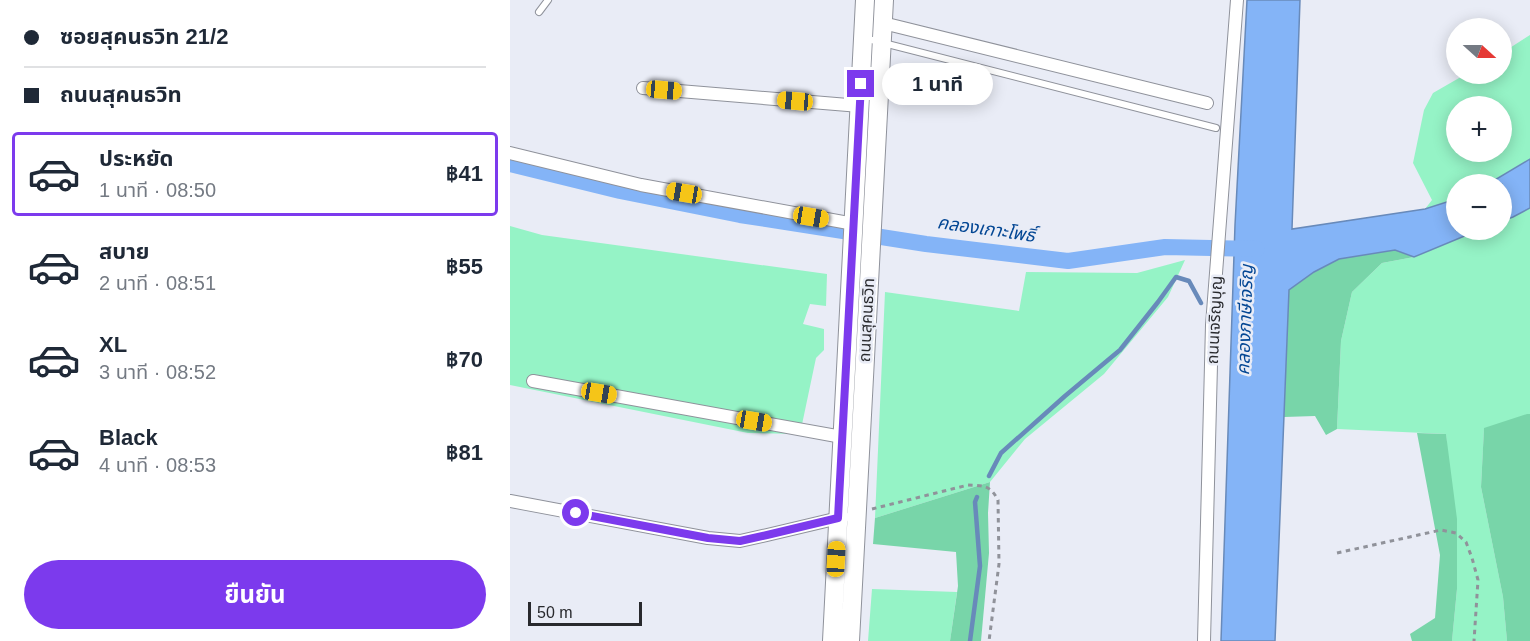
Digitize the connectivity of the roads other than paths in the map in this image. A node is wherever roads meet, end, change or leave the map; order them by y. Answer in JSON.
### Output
{"nodes":[{"id":1,"x":548,"y":0,"type":"edge"},
{"id":2,"x":866,"y":0,"type":"edge"},
{"id":3,"x":884,"y":0,"type":"edge"},
{"id":4,"x":1237,"y":0,"type":"edge"},
{"id":5,"x":539,"y":12,"type":"dead end"},
{"id":6,"x":883,"y":23,"type":"junction"},
{"id":7,"x":863,"y":38,"type":"junction"},
{"id":8,"x":882,"y":43,"type":"junction"},
{"id":9,"x":643,"y":88,"type":"dead end"},
{"id":10,"x":1207,"y":103,"type":"dead end"},
{"id":11,"x":860,"y":106,"type":"junction"},
{"id":12,"x":1216,"y":128,"type":"dead end"},
{"id":13,"x":510,"y":153,"type":"edge"},
{"id":14,"x":854,"y":225,"type":"junction"},
{"id":15,"x":533,"y":381,"type":"dead end"},
{"id":16,"x":842,"y":437,"type":"junction"},
{"id":17,"x":510,"y":501,"type":"edge"},
{"id":18,"x":856,"y":513,"type":"junction"},
{"id":19,"x":838,"y":518,"type":"junction"},
{"id":20,"x":832,"y":641,"type":"edge"},
{"id":21,"x":850,"y":641,"type":"edge"},
{"id":22,"x":1204,"y":641,"type":"edge"}],
"edges":[{"from":1,"to":5,"type":"lane"},
{"from":2,"to":7,"type":"main road","name":"ถนนสุคนธวิท"},
{"from":3,"to":6,"type":"main road","name":"ถนนสุคนธวิท"},
{"from":4,"to":22,"type":"street","name":"ถนนเจริญบุญ"},
{"from":6,"to":8,"type":"main road","name":"ถนนสุคนธวิท"},
{"from":6,"to":10,"type":"street"},
{"from":7,"to":8,"type":"lane"},
{"from":7,"to":11,"type":"main road","name":"ถนนสุคนธวิท"},
{"from":8,"to":12,"type":"lane"},
{"from":8,"to":18,"type":"main road","name":"ถนนสุคนธวิท"},
{"from":9,"to":11,"type":"street"},
{"from":11,"to":14,"type":"main road","name":"ถนนสุคนธวิท"},
{"from":13,"to":14,"type":"street"},
{"from":14,"to":16,"type":"main road","name":"ถนนสุคนธวิท"},
{"from":15,"to":16,"type":"street"},
{"from":16,"to":19,"type":"main road","name":"ถนนสุคนธวิท"},
{"from":17,"to":19,"type":"street"},
{"from":18,"to":19,"type":"street"},
{"from":18,"to":21,"type":"main road","name":"ถนนสุคนธวิท"},
{"from":19,"to":20,"type":"main road","name":"ถนนสุคนธวิท"}]}
